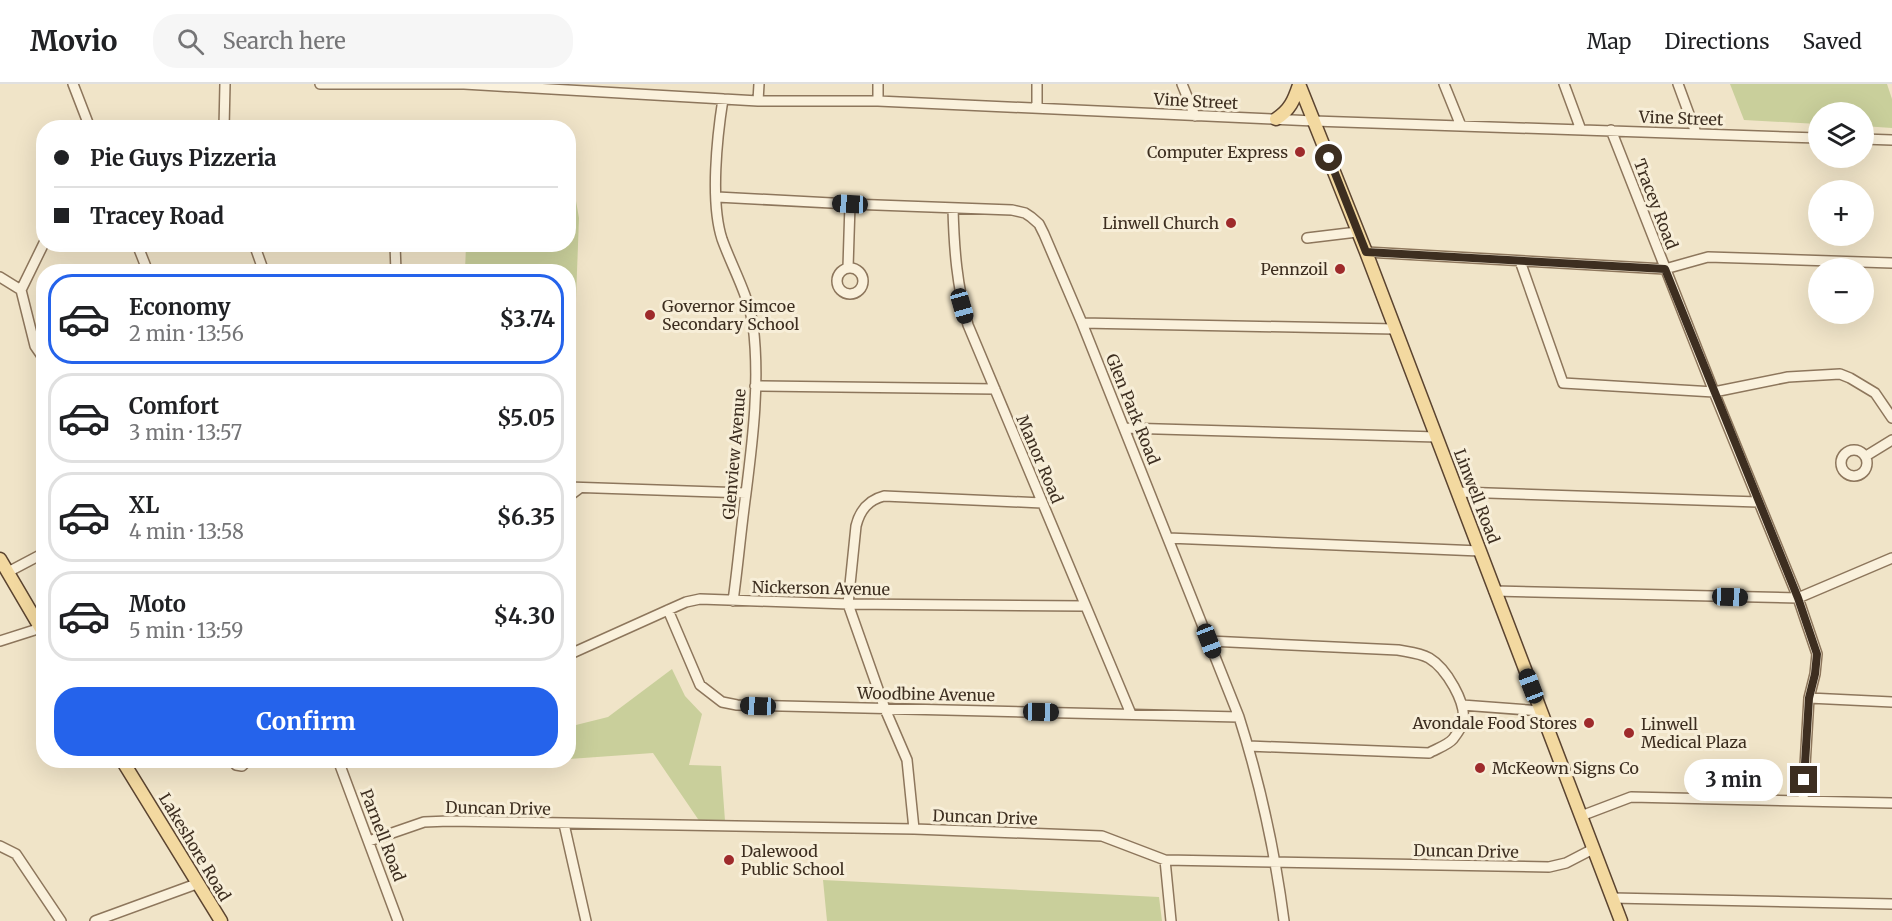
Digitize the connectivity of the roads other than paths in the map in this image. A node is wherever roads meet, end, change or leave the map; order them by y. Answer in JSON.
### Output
{"nodes":[{"id":1,"x":73,"y":84,"type":"edge"},
{"id":2,"x":225,"y":84,"type":"edge"},
{"id":3,"x":323,"y":84,"type":"edge"},
{"id":4,"x":464,"y":84,"type":"edge"},
{"id":5,"x":759,"y":84,"type":"edge"},
{"id":6,"x":878,"y":84,"type":"edge"},
{"id":7,"x":1037,"y":84,"type":"edge"},
{"id":8,"x":1182,"y":84,"type":"edge"},
{"id":9,"x":1299,"y":84,"type":"edge"},
{"id":10,"x":1444,"y":84,"type":"edge"},
{"id":11,"x":1564,"y":84,"type":"edge"},
{"id":12,"x":1678,"y":84,"type":"edge"},
{"id":13,"x":723,"y":99,"type":"junction"},
{"id":14,"x":758,"y":101,"type":"junction"},
{"id":15,"x":878,"y":101,"type":"junction"},
{"id":16,"x":1037,"y":108,"type":"junction"},
{"id":17,"x":1195,"y":116,"type":"junction"},
{"id":18,"x":1276,"y":119,"type":"junction"},
{"id":19,"x":87,"y":120,"type":"edge"},
{"id":20,"x":224,"y":120,"type":"edge"},
{"id":21,"x":1314,"y":121,"type":"junction"},
{"id":22,"x":1461,"y":126,"type":"junction"},
{"id":23,"x":1581,"y":130,"type":"junction"},
{"id":24,"x":1611,"y":130,"type":"junction"},
{"id":25,"x":1696,"y":133,"type":"junction"},
{"id":26,"x":1808,"y":138,"type":"edge"},
{"id":27,"x":1874,"y":139,"type":"edge"},
{"id":28,"x":1892,"y":140,"type":"edge"},
{"id":29,"x":717,"y":197,"type":"junction"},
{"id":30,"x":850,"y":204,"type":"junction"},
{"id":31,"x":953,"y":208,"type":"junction"},
{"id":32,"x":1357,"y":232,"type":"junction"},
{"id":33,"x":1307,"y":238,"type":"dead end"},
{"id":34,"x":40,"y":252,"type":"edge"},
{"id":35,"x":1366,"y":252,"type":"junction"},
{"id":36,"x":1520,"y":261,"type":"junction"},
{"id":37,"x":1892,"y":263,"type":"edge"},
{"id":38,"x":848,"y":268,"type":"dead end"},
{"id":39,"x":1665,"y":269,"type":"junction"},
{"id":40,"x":0,"y":277,"type":"edge"},
{"id":41,"x":21,"y":290,"type":"junction"},
{"id":42,"x":1082,"y":323,"type":"junction"},
{"id":43,"x":1395,"y":329,"type":"junction"},
{"id":44,"x":36,"y":347,"type":"edge"},
{"id":45,"x":755,"y":386,"type":"junction"},
{"id":46,"x":995,"y":389,"type":"junction"},
{"id":47,"x":1714,"y":392,"type":"junction"},
{"id":48,"x":1892,"y":418,"type":"edge"},
{"id":49,"x":1124,"y":428,"type":"junction"},
{"id":50,"x":1437,"y":438,"type":"junction"},
{"id":51,"x":1892,"y":440,"type":"edge"},
{"id":52,"x":1866,"y":456,"type":"dead end"},
{"id":53,"x":576,"y":488,"type":"edge"},
{"id":54,"x":580,"y":488,"type":"junction"},
{"id":55,"x":576,"y":491,"type":"edge"},
{"id":56,"x":1458,"y":492,"type":"junction"},
{"id":57,"x":746,"y":494,"type":"junction"},
{"id":58,"x":1042,"y":502,"type":"junction"},
{"id":59,"x":1758,"y":502,"type":"junction"},
{"id":60,"x":1168,"y":538,"type":"junction"},
{"id":61,"x":1480,"y":551,"type":"junction"},
{"id":62,"x":36,"y":558,"type":"edge"},
{"id":63,"x":0,"y":559,"type":"edge"},
{"id":64,"x":1891,"y":562,"type":"edge"},
{"id":65,"x":8,"y":572,"type":"junction"},
{"id":66,"x":1494,"y":591,"type":"junction"},
{"id":67,"x":1798,"y":598,"type":"junction"},
{"id":68,"x":733,"y":601,"type":"junction"},
{"id":69,"x":848,"y":604,"type":"junction"},
{"id":70,"x":1085,"y":606,"type":"junction"},
{"id":71,"x":668,"y":610,"type":"junction"},
{"id":72,"x":36,"y":620,"type":"edge"},
{"id":73,"x":36,"y":632,"type":"edge"},
{"id":74,"x":0,"y":641,"type":"edge"},
{"id":75,"x":1209,"y":641,"type":"junction"},
{"id":76,"x":576,"y":651,"type":"edge"},
{"id":77,"x":1809,"y":698,"type":"junction"},
{"id":78,"x":1892,"y":702,"type":"edge"},
{"id":79,"x":1462,"y":705,"type":"junction"},
{"id":80,"x":885,"y":708,"type":"junction"},
{"id":81,"x":1541,"y":711,"type":"junction"},
{"id":82,"x":1131,"y":714,"type":"junction"},
{"id":83,"x":1239,"y":717,"type":"junction"},
{"id":84,"x":1248,"y":746,"type":"junction"},
{"id":85,"x":127,"y":768,"type":"edge"},
{"id":86,"x":341,"y":768,"type":"edge"},
{"id":87,"x":1803,"y":800,"type":"junction"},
{"id":88,"x":1892,"y":803,"type":"edge"},
{"id":89,"x":1581,"y":816,"type":"junction"},
{"id":90,"x":564,"y":824,"type":"junction"},
{"id":91,"x":914,"y":829,"type":"junction"},
{"id":92,"x":369,"y":840,"type":"junction"},
{"id":93,"x":0,"y":846,"type":"edge"},
{"id":94,"x":1593,"y":849,"type":"junction"},
{"id":95,"x":1165,"y":860,"type":"junction"},
{"id":96,"x":1276,"y":862,"type":"junction"},
{"id":97,"x":199,"y":883,"type":"junction"},
{"id":98,"x":1612,"y":898,"type":"junction"},
{"id":99,"x":1892,"y":904,"type":"edge"},
{"id":100,"x":61,"y":921,"type":"edge"},
{"id":101,"x":94,"y":921,"type":"edge"},
{"id":102,"x":221,"y":921,"type":"edge"},
{"id":103,"x":398,"y":921,"type":"edge"},
{"id":104,"x":586,"y":921,"type":"edge"},
{"id":105,"x":1171,"y":921,"type":"edge"},
{"id":106,"x":1284,"y":921,"type":"edge"},
{"id":107,"x":1621,"y":921,"type":"edge"}],
"edges":[{"from":1,"to":19,"type":"street"},
{"from":2,"to":20,"type":"street"},
{"from":3,"to":4,"type":"street","name":"Vine Street"},
{"from":4,"to":13,"type":"street","name":"Vine Street"},
{"from":5,"to":14,"type":"street"},
{"from":6,"to":15,"type":"street"},
{"from":7,"to":16,"type":"street"},
{"from":8,"to":17,"type":"street"},
{"from":9,"to":18,"type":"main road"},
{"from":9,"to":21,"type":"main road","name":"Linwell Road"},
{"from":10,"to":22,"type":"street"},
{"from":11,"to":23,"type":"street"},
{"from":12,"to":25,"type":"street"},
{"from":13,"to":14,"type":"street","name":"Vine Street"},
{"from":13,"to":29,"type":"street","name":"Glenview Avenue"},
{"from":14,"to":15,"type":"street","name":"Vine Street"},
{"from":15,"to":16,"type":"street","name":"Vine Street"},
{"from":16,"to":17,"type":"street","name":"Vine Street"},
{"from":17,"to":18,"type":"street","name":"Vine Street"},
{"from":18,"to":21,"type":"street","name":"Vine Street"},
{"from":21,"to":22,"type":"street","name":"Vine Street"},
{"from":21,"to":32,"type":"main road","name":"Linwell Road"},
{"from":22,"to":23,"type":"street","name":"Vine Street"},
{"from":23,"to":24,"type":"street","name":"Vine Street"},
{"from":24,"to":25,"type":"street","name":"Vine Street"},
{"from":24,"to":39,"type":"street","name":"Tracey Road"},
{"from":25,"to":26,"type":"street","name":"Vine Street"},
{"from":27,"to":28,"type":"street"},
{"from":29,"to":30,"type":"street","name":"Glen Park Road"},
{"from":29,"to":45,"type":"street","name":"Glenview Avenue"},
{"from":30,"to":31,"type":"street","name":"Glen Park Road"},
{"from":30,"to":38,"type":"street"},
{"from":31,"to":42,"type":"street","name":"Glen Park Road"},
{"from":31,"to":46,"type":"street","name":"Manor Road"},
{"from":32,"to":33,"type":"street"},
{"from":32,"to":35,"type":"main road","name":"Linwell Road"},
{"from":34,"to":41,"type":"street"},
{"from":35,"to":36,"type":"street"},
{"from":35,"to":43,"type":"main road","name":"Linwell Road"},
{"from":36,"to":39,"type":"street"},
{"from":36,"to":47,"type":"street"},
{"from":37,"to":39,"type":"street"},
{"from":39,"to":47,"type":"street","name":"Tracey Road"},
{"from":40,"to":41,"type":"street"},
{"from":41,"to":44,"type":"street"},
{"from":42,"to":43,"type":"street"},
{"from":42,"to":49,"type":"street","name":"Glen Park Road"},
{"from":43,"to":50,"type":"main road","name":"Linwell Road"},
{"from":45,"to":46,"type":"street"},
{"from":45,"to":57,"type":"street","name":"Glenview Avenue"},
{"from":46,"to":58,"type":"street","name":"Manor Road"},
{"from":47,"to":48,"type":"street"},
{"from":47,"to":59,"type":"street","name":"Tracey Road"},
{"from":49,"to":50,"type":"street"},
{"from":49,"to":60,"type":"street","name":"Glen Park Road"},
{"from":50,"to":56,"type":"main road","name":"Linwell Road"},
{"from":51,"to":52,"type":"street"},
{"from":53,"to":54,"type":"street"},
{"from":54,"to":55,"type":"street"},
{"from":54,"to":57,"type":"street"},
{"from":56,"to":59,"type":"street"},
{"from":56,"to":61,"type":"main road","name":"Linwell Road"},
{"from":57,"to":68,"type":"street","name":"Glenview Avenue"},
{"from":58,"to":69,"type":"street"},
{"from":58,"to":70,"type":"street","name":"Manor Road"},
{"from":59,"to":67,"type":"street","name":"Tracey Road"},
{"from":60,"to":61,"type":"street"},
{"from":60,"to":75,"type":"street","name":"Glen Park Road"},
{"from":61,"to":66,"type":"main road","name":"Linwell Road"},
{"from":62,"to":65,"type":"street"},
{"from":63,"to":65,"type":"main road"},
{"from":64,"to":67,"type":"street"},
{"from":65,"to":72,"type":"main road"},
{"from":66,"to":67,"type":"street"},
{"from":66,"to":81,"type":"main road","name":"Linwell Road"},
{"from":67,"to":77,"type":"street","name":"Tracey Road"},
{"from":68,"to":69,"type":"street","name":"Nickerson Avenue"},
{"from":68,"to":71,"type":"street","name":"Nickerson Avenue"},
{"from":69,"to":70,"type":"street","name":"Nickerson Avenue"},
{"from":69,"to":80,"type":"street"},
{"from":70,"to":82,"type":"street","name":"Manor Road"},
{"from":71,"to":76,"type":"street","name":"Nickerson Avenue"},
{"from":71,"to":80,"type":"street","name":"Woodbine Avenue"},
{"from":73,"to":74,"type":"street"},
{"from":75,"to":79,"type":"street"},
{"from":75,"to":83,"type":"street","name":"Glen Park Road"},
{"from":77,"to":78,"type":"street"},
{"from":77,"to":87,"type":"street","name":"Tracey Road"},
{"from":79,"to":81,"type":"street"},
{"from":79,"to":84,"type":"street"},
{"from":80,"to":82,"type":"street","name":"Woodbine Avenue"},
{"from":80,"to":91,"type":"street"},
{"from":81,"to":89,"type":"main road","name":"Linwell Road"},
{"from":82,"to":83,"type":"street","name":"Woodbine Avenue"},
{"from":83,"to":84,"type":"street","name":"Glen Park Road"},
{"from":84,"to":96,"type":"street","name":"Glen Park Road"},
{"from":85,"to":97,"type":"main road","name":"Lakeshore Road"},
{"from":86,"to":92,"type":"street","name":"Parnell Road"},
{"from":87,"to":88,"type":"street"},
{"from":87,"to":89,"type":"street"},
{"from":89,"to":94,"type":"main road","name":"Linwell Road"},
{"from":90,"to":91,"type":"street","name":"Duncan Drive"},
{"from":90,"to":92,"type":"street","name":"Duncan Drive"},
{"from":90,"to":104,"type":"street"},
{"from":91,"to":95,"type":"street","name":"Duncan Drive"},
{"from":92,"to":103,"type":"street","name":"Parnell Road"},
{"from":93,"to":100,"type":"street"},
{"from":94,"to":96,"type":"street","name":"Duncan Drive"},
{"from":94,"to":98,"type":"main road","name":"Linwell Road"},
{"from":95,"to":96,"type":"street","name":"Duncan Drive"},
{"from":95,"to":105,"type":"street"},
{"from":96,"to":106,"type":"street","name":"Glen Park Road"},
{"from":97,"to":101,"type":"street"},
{"from":97,"to":102,"type":"main road","name":"Lakeshore Road"},
{"from":98,"to":99,"type":"street"},
{"from":98,"to":107,"type":"main road","name":"Linwell Road"}]}
